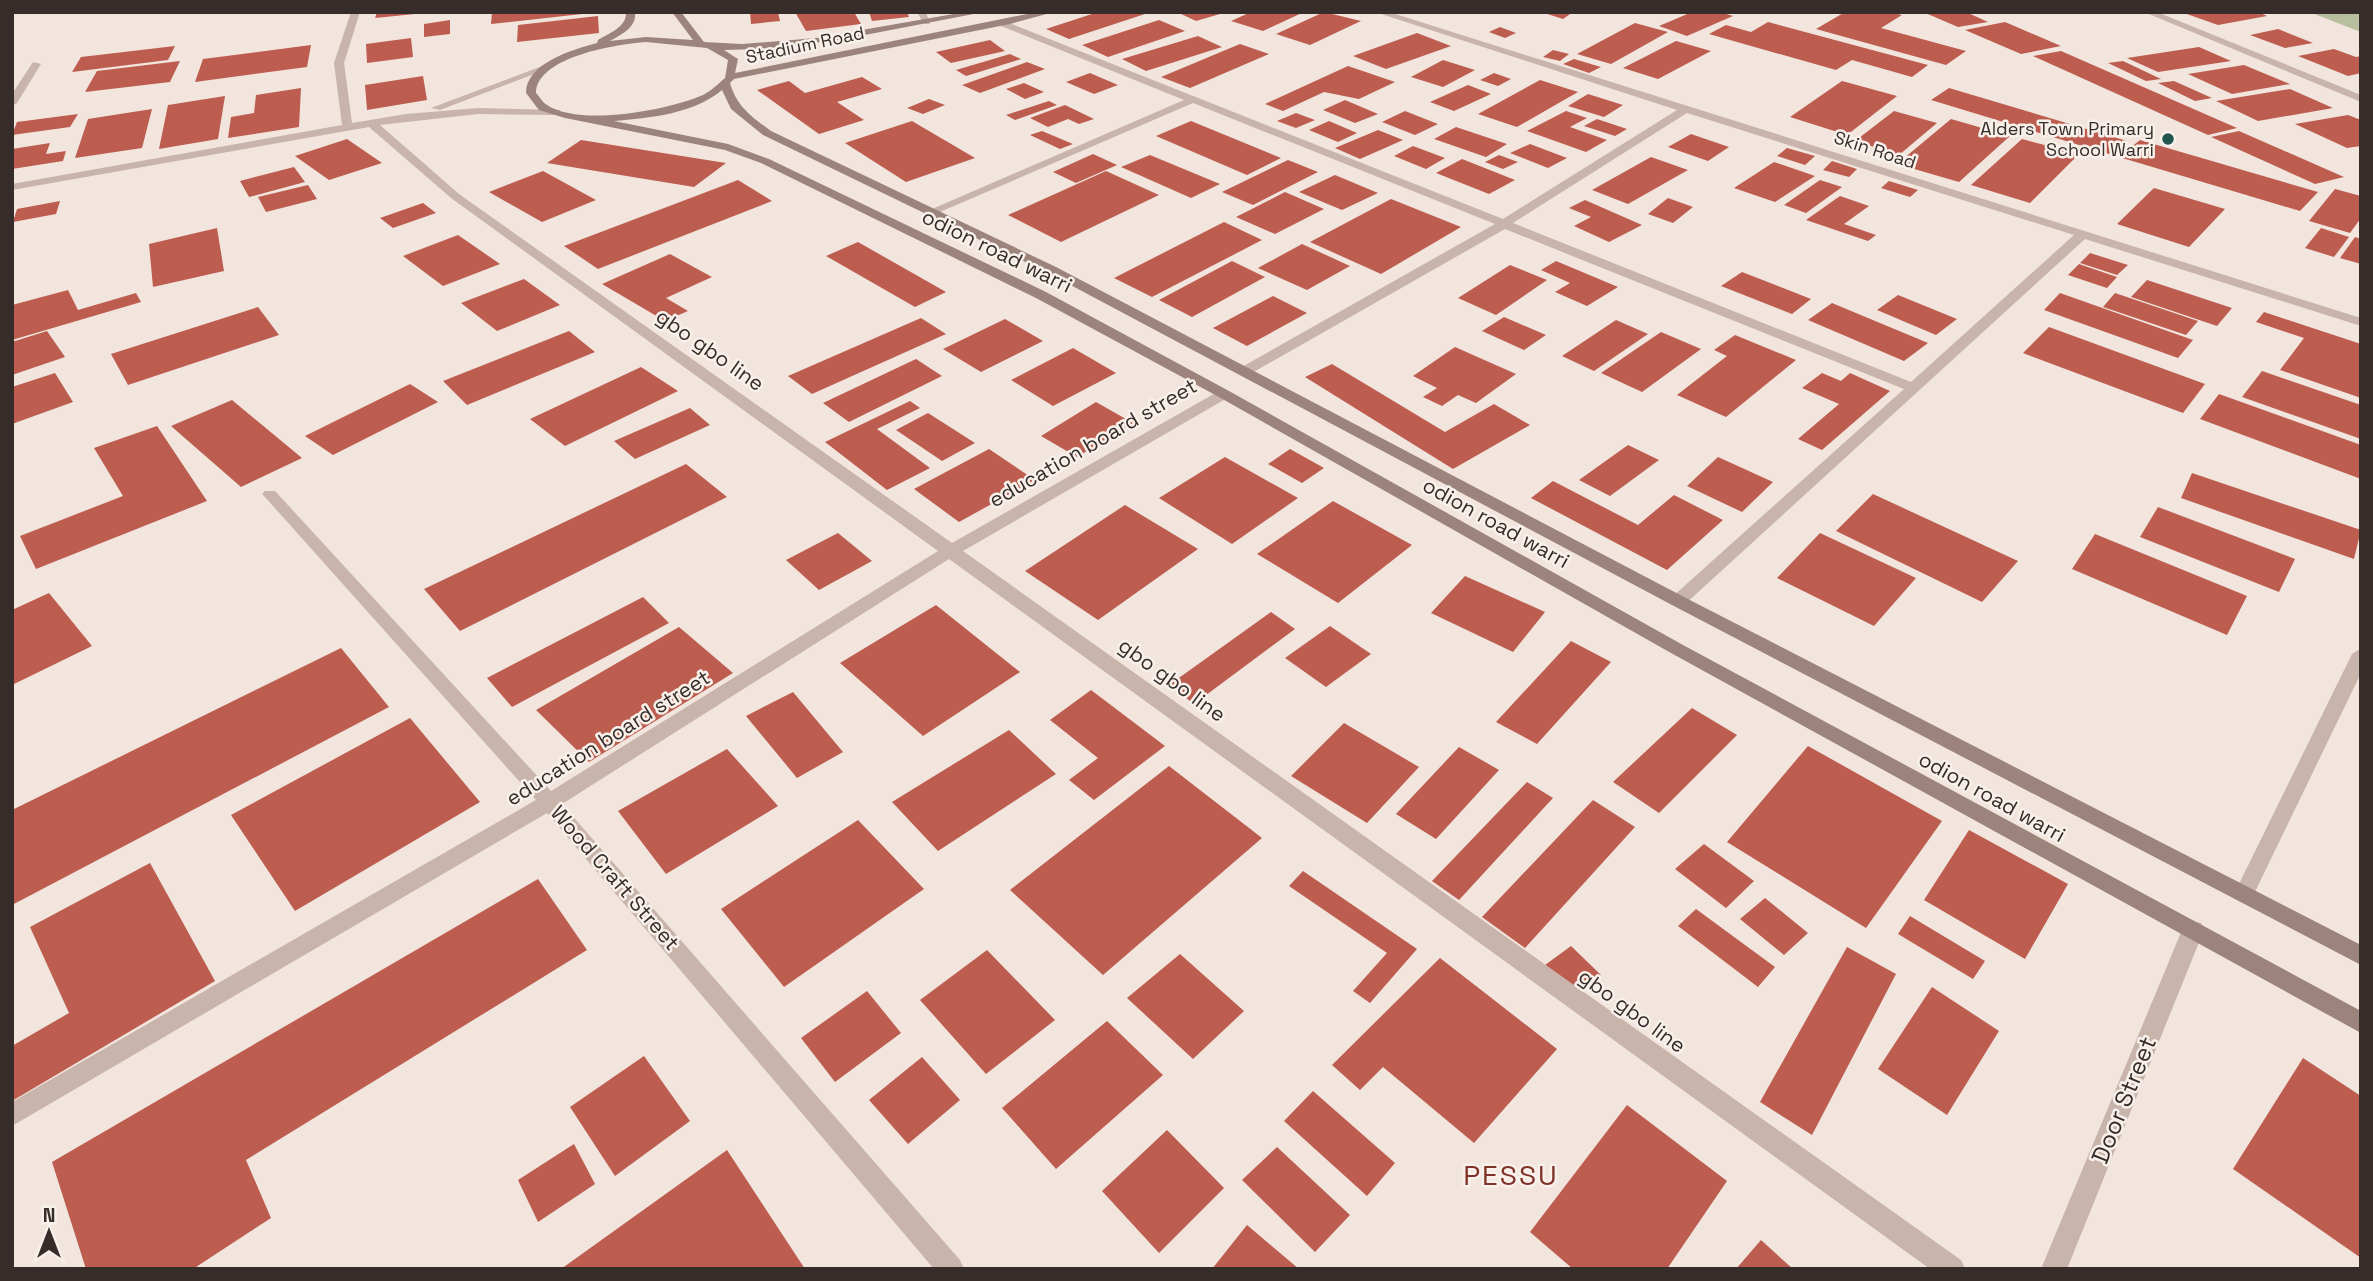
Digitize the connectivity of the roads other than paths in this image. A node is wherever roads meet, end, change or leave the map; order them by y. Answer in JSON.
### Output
{"nodes":[{"id":1,"x":356,"y":12,"type":"edge"},
{"id":2,"x":630,"y":12,"type":"edge"},
{"id":3,"x":676,"y":12,"type":"edge"},
{"id":4,"x":921,"y":12,"type":"edge"},
{"id":5,"x":980,"y":12,"type":"edge"},
{"id":6,"x":1050,"y":12,"type":"edge"},
{"id":7,"x":1379,"y":12,"type":"edge"},
{"id":8,"x":2148,"y":12,"type":"edge"},
{"id":9,"x":927,"y":22,"type":"junction"},
{"id":10,"x":1004,"y":24,"type":"junction"},
{"id":11,"x":706,"y":45,"type":"junction"},
{"id":12,"x":579,"y":53,"type":"junction"},
{"id":13,"x":36,"y":64,"type":"dead end"},
{"id":14,"x":548,"y":67,"type":"junction"},
{"id":15,"x":729,"y":81,"type":"junction"},
{"id":16,"x":1192,"y":100,"type":"junction"},
{"id":17,"x":2361,"y":100,"type":"edge"},
{"id":18,"x":12,"y":103,"type":"edge"},
{"id":19,"x":1687,"y":108,"type":"junction"},
{"id":20,"x":556,"y":112,"type":"junction"},
{"id":21,"x":406,"y":117,"type":"junction"},
{"id":22,"x":586,"y":118,"type":"junction"},
{"id":23,"x":370,"y":122,"type":"junction"},
{"id":24,"x":347,"y":126,"type":"junction"},
{"id":25,"x":12,"y":187,"type":"edge"},
{"id":26,"x":929,"y":213,"type":"junction"},
{"id":27,"x":1504,"y":224,"type":"junction"},
{"id":28,"x":2083,"y":234,"type":"junction"},
{"id":29,"x":2361,"y":322,"type":"edge"},
{"id":30,"x":1245,"y":371,"type":"junction"},
{"id":31,"x":1914,"y":388,"type":"junction"},
{"id":32,"x":1224,"y":394,"type":"junction"},
{"id":33,"x":270,"y":494,"type":"dead end"},
{"id":34,"x":952,"y":550,"type":"junction"},
{"id":35,"x":1678,"y":601,"type":"junction"},
{"id":36,"x":2361,"y":654,"type":"edge"},
{"id":37,"x":550,"y":802,"type":"junction"},
{"id":38,"x":2244,"y":894,"type":"junction"},
{"id":39,"x":2193,"y":930,"type":"junction"},
{"id":40,"x":2361,"y":956,"type":"edge"},
{"id":41,"x":2361,"y":1023,"type":"edge"},
{"id":42,"x":12,"y":1115,"type":"edge"},
{"id":43,"x":951,"y":1269,"type":"edge"},
{"id":44,"x":1951,"y":1269,"type":"edge"},
{"id":45,"x":2054,"y":1269,"type":"edge"}],
"edges":[{"from":1,"to":24,"type":"street"},
{"from":2,"to":12,"type":"main road"},
{"from":3,"to":11,"type":"main road"},
{"from":4,"to":9,"type":"street"},
{"from":5,"to":9,"type":"main road","name":"Stadium Road"},
{"from":6,"to":10,"type":"main road","name":"Stadium Road"},
{"from":7,"to":19,"type":"street","name":"Skin Road"},
{"from":8,"to":17,"type":"street"},
{"from":9,"to":11,"type":"main road","name":"Stadium Road"},
{"from":10,"to":15,"type":"main road","name":"Stadium Road"},
{"from":10,"to":16,"type":"street"},
{"from":11,"to":12,"type":"main road","name":"Stadium Road"},
{"from":11,"to":15,"type":"main road","name":"odion road warri"},
{"from":12,"to":14,"type":"main road"},
{"from":13,"to":18,"type":"street"},
{"from":14,"to":20,"type":"main road"},
{"from":14,"to":21,"type":"street"},
{"from":15,"to":22,"type":"main road","name":"Stadium Road"},
{"from":15,"to":26,"type":"main road","name":"odion road warri"},
{"from":16,"to":26,"type":"street"},
{"from":16,"to":27,"type":"street"},
{"from":19,"to":27,"type":"street"},
{"from":19,"to":28,"type":"street","name":"Skin Road"},
{"from":20,"to":21,"type":"street"},
{"from":20,"to":22,"type":"main road"},
{"from":21,"to":23,"type":"street"},
{"from":22,"to":32,"type":"main road","name":"odion road warri"},
{"from":23,"to":24,"type":"street"},
{"from":23,"to":34,"type":"street","name":"gbo gbo line"},
{"from":24,"to":25,"type":"street"},
{"from":26,"to":30,"type":"main road","name":"odion road warri"},
{"from":27,"to":30,"type":"street"},
{"from":27,"to":31,"type":"street"},
{"from":28,"to":29,"type":"street","name":"Skin Road"},
{"from":28,"to":31,"type":"street"},
{"from":30,"to":35,"type":"main road","name":"odion road warri"},
{"from":31,"to":35,"type":"street"},
{"from":32,"to":34,"type":"street","name":"education board street"},
{"from":32,"to":39,"type":"main road","name":"odion road warri"},
{"from":33,"to":37,"type":"street","name":"Wood Craft Street"},
{"from":34,"to":37,"type":"street","name":"education board street"},
{"from":34,"to":44,"type":"street","name":"gbo gbo line"},
{"from":35,"to":38,"type":"main road","name":"odion road warri"},
{"from":36,"to":38,"type":"street"},
{"from":37,"to":42,"type":"street","name":"education board street"},
{"from":37,"to":43,"type":"street","name":"Wood Craft Street"},
{"from":38,"to":40,"type":"main road","name":"odion road warri"},
{"from":39,"to":41,"type":"main road","name":"odion road warri"},
{"from":39,"to":45,"type":"street","name":"Door Street"}]}
